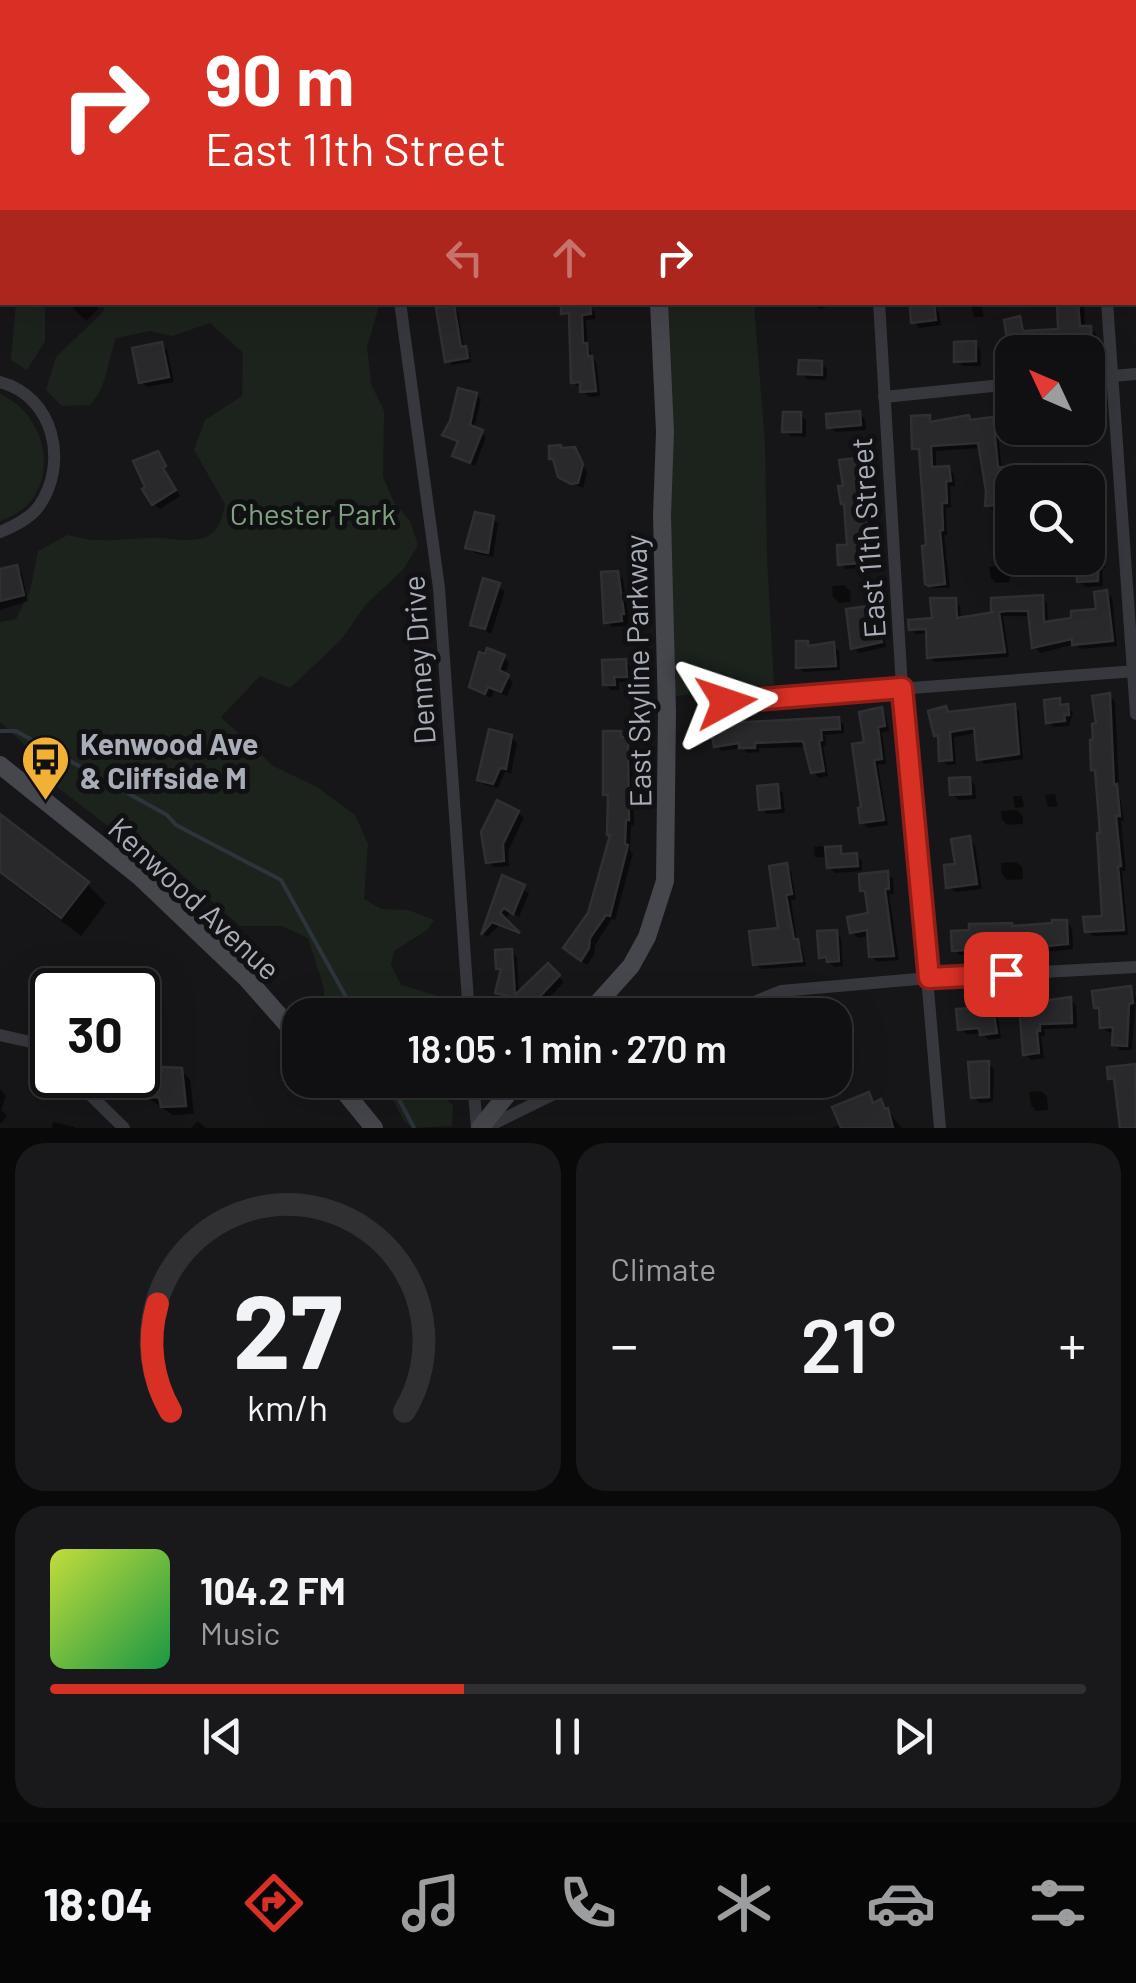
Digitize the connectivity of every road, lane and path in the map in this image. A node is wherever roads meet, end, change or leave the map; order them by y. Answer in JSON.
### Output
{"nodes":[{"id":1,"x":400,"y":305,"type":"edge"},
{"id":2,"x":659,"y":305,"type":"edge"},
{"id":3,"x":879,"y":305,"type":"edge"},
{"id":4,"x":1106,"y":305,"type":"edge"},
{"id":5,"x":1136,"y":374,"type":"edge"},
{"id":6,"x":1112,"y":376,"type":"junction"},
{"id":7,"x":1105,"y":377,"type":"edge"},
{"id":8,"x":0,"y":382,"type":"edge"},
{"id":9,"x":995,"y":386,"type":"edge"},
{"id":10,"x":884,"y":397,"type":"junction"},
{"id":11,"x":0,"y":532,"type":"edge"},
{"id":12,"x":1134,"y":671,"type":"edge"},
{"id":13,"x":902,"y":688,"type":"junction"},
{"id":14,"x":726,"y":702,"type":"dead end"},
{"id":15,"x":1136,"y":714,"type":"edge"},
{"id":16,"x":0,"y":764,"type":"edge"},
{"id":17,"x":1136,"y":967,"type":"edge"},
{"id":18,"x":929,"y":978,"type":"junction"},
{"id":19,"x":468,"y":998,"type":"edge"},
{"id":20,"x":602,"y":998,"type":"edge"},
{"id":21,"x":762,"y":998,"type":"edge"},
{"id":22,"x":282,"y":1019,"type":"edge"},
{"id":23,"x":1,"y":1035,"type":"edge"},
{"id":24,"x":30,"y":1042,"type":"edge"},
{"id":25,"x":93,"y":1098,"type":"edge"},
{"id":26,"x":349,"y":1098,"type":"edge"},
{"id":27,"x":476,"y":1098,"type":"edge"},
{"id":28,"x":505,"y":1098,"type":"edge"},
{"id":29,"x":544,"y":1098,"type":"edge"},
{"id":30,"x":124,"y":1128,"type":"edge"},
{"id":31,"x":374,"y":1128,"type":"edge"},
{"id":32,"x":481,"y":1128,"type":"edge"},
{"id":33,"x":940,"y":1128,"type":"edge"}],
"edges":[{"from":1,"to":19,"type":"street","name":"Denney Drive"},
{"from":2,"to":20,"type":"street","name":"East Skyline Parkway"},
{"from":3,"to":10,"type":"street","name":"East 11th Street"},
{"from":4,"to":6,"type":"street"},
{"from":5,"to":6,"type":"street"},
{"from":6,"to":7,"type":"street"},
{"from":6,"to":12,"type":"street"},
{"from":8,"to":11,"type":"street"},
{"from":9,"to":10,"type":"street"},
{"from":10,"to":13,"type":"street","name":"East 11th Street"},
{"from":12,"to":13,"type":"street"},
{"from":12,"to":15,"type":"street"},
{"from":13,"to":14,"type":"street"},
{"from":13,"to":18,"type":"street","name":"East 11th Street"},
{"from":16,"to":22,"type":"street","name":"Kenwood Avenue"},
{"from":17,"to":18,"type":"street"},
{"from":18,"to":21,"type":"street"},
{"from":18,"to":33,"type":"street","name":"East 11th Street"},
{"from":23,"to":24,"type":"street"},
{"from":25,"to":30,"type":"street"},
{"from":26,"to":31,"type":"street"},
{"from":27,"to":32,"type":"street"},
{"from":28,"to":32,"type":"street"},
{"from":29,"to":32,"type":"street"}]}
